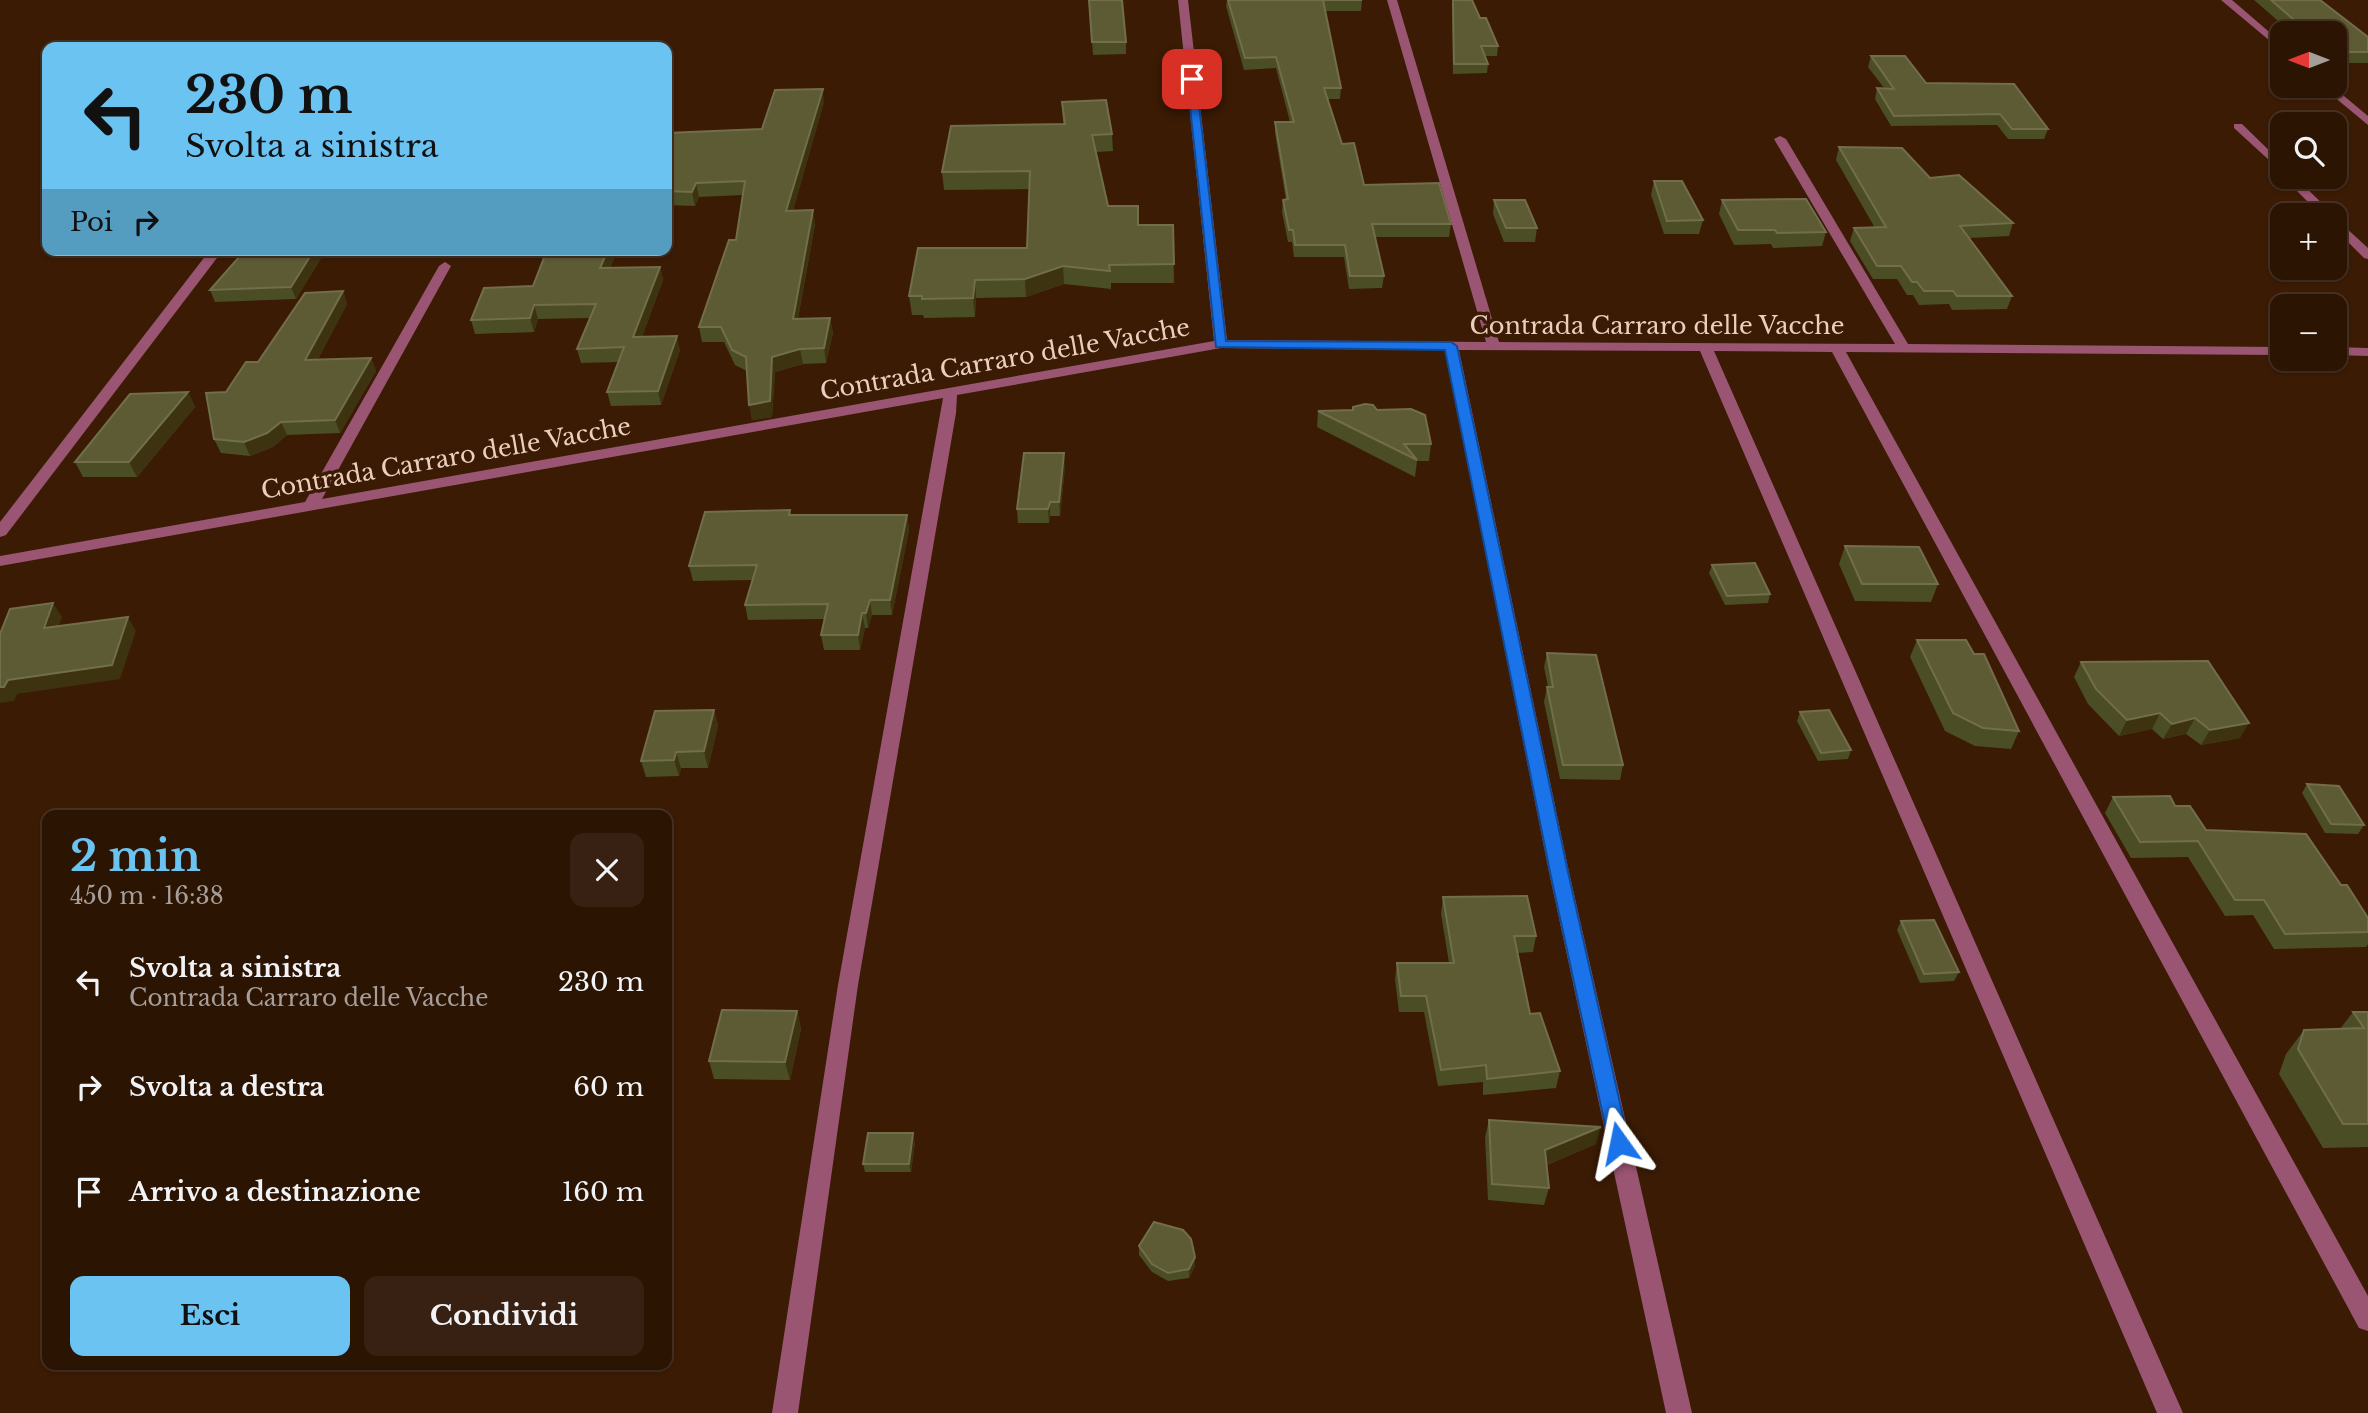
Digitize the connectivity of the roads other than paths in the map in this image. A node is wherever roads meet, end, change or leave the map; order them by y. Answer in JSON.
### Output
{"nodes":[{"id":1,"x":1183,"y":0,"type":"edge"},
{"id":2,"x":1392,"y":0,"type":"edge"},
{"id":3,"x":2226,"y":0,"type":"edge"},
{"id":4,"x":2270,"y":38,"type":"edge"},
{"id":5,"x":2340,"y":98,"type":"edge"},
{"id":6,"x":2368,"y":122,"type":"edge"},
{"id":7,"x":2238,"y":126,"type":"dead end"},
{"id":8,"x":1780,"y":139,"type":"dead end"},
{"id":9,"x":2270,"y":157,"type":"edge"},
{"id":10,"x":2301,"y":189,"type":"edge"},
{"id":11,"x":2316,"y":203,"type":"edge"},
{"id":12,"x":2347,"y":234,"type":"edge"},
{"id":13,"x":2368,"y":255,"type":"edge"},
{"id":14,"x":212,"y":256,"type":"edge"},
{"id":15,"x":445,"y":266,"type":"dead end"},
{"id":16,"x":1221,"y":344,"type":"junction"},
{"id":17,"x":1451,"y":346,"type":"junction"},
{"id":18,"x":1494,"y":346,"type":"junction"},
{"id":19,"x":1706,"y":349,"type":"junction"},
{"id":20,"x":1837,"y":349,"type":"junction"},
{"id":21,"x":1904,"y":349,"type":"junction"},
{"id":22,"x":2270,"y":351,"type":"edge"},
{"id":23,"x":2347,"y":351,"type":"edge"},
{"id":24,"x":2368,"y":352,"type":"edge"},
{"id":25,"x":950,"y":391,"type":"junction"},
{"id":26,"x":311,"y":505,"type":"junction"},
{"id":27,"x":0,"y":532,"type":"edge"},
{"id":28,"x":0,"y":561,"type":"edge"},
{"id":29,"x":2368,"y":1320,"type":"edge"},
{"id":30,"x":785,"y":1413,"type":"edge"},
{"id":31,"x":1679,"y":1413,"type":"edge"},
{"id":32,"x":2170,"y":1413,"type":"edge"}],
"edges":[{"from":1,"to":16,"type":"street"},
{"from":2,"to":18,"type":"street"},
{"from":3,"to":4,"type":"street"},
{"from":5,"to":6,"type":"street"},
{"from":7,"to":9,"type":"street"},
{"from":8,"to":21,"type":"street"},
{"from":10,"to":11,"type":"street"},
{"from":12,"to":13,"type":"street"},
{"from":14,"to":27,"type":"street"},
{"from":15,"to":26,"type":"street"},
{"from":16,"to":17,"type":"street","name":"Contrada Carraro delle Vacche"},
{"from":16,"to":25,"type":"street","name":"Contrada Carraro delle Vacche"},
{"from":17,"to":18,"type":"street","name":"Contrada Carraro delle Vacche"},
{"from":17,"to":31,"type":"street"},
{"from":18,"to":19,"type":"street","name":"Contrada Carraro delle Vacche"},
{"from":19,"to":20,"type":"street","name":"Contrada Carraro delle Vacche"},
{"from":19,"to":32,"type":"street"},
{"from":20,"to":21,"type":"street","name":"Contrada Carraro delle Vacche"},
{"from":20,"to":29,"type":"street"},
{"from":21,"to":22,"type":"street","name":"Contrada Carraro delle Vacche"},
{"from":23,"to":24,"type":"street"},
{"from":25,"to":26,"type":"street","name":"Contrada Carraro delle Vacche"},
{"from":25,"to":30,"type":"street"},
{"from":26,"to":28,"type":"street","name":"Contrada Carraro delle Vacche"}]}
